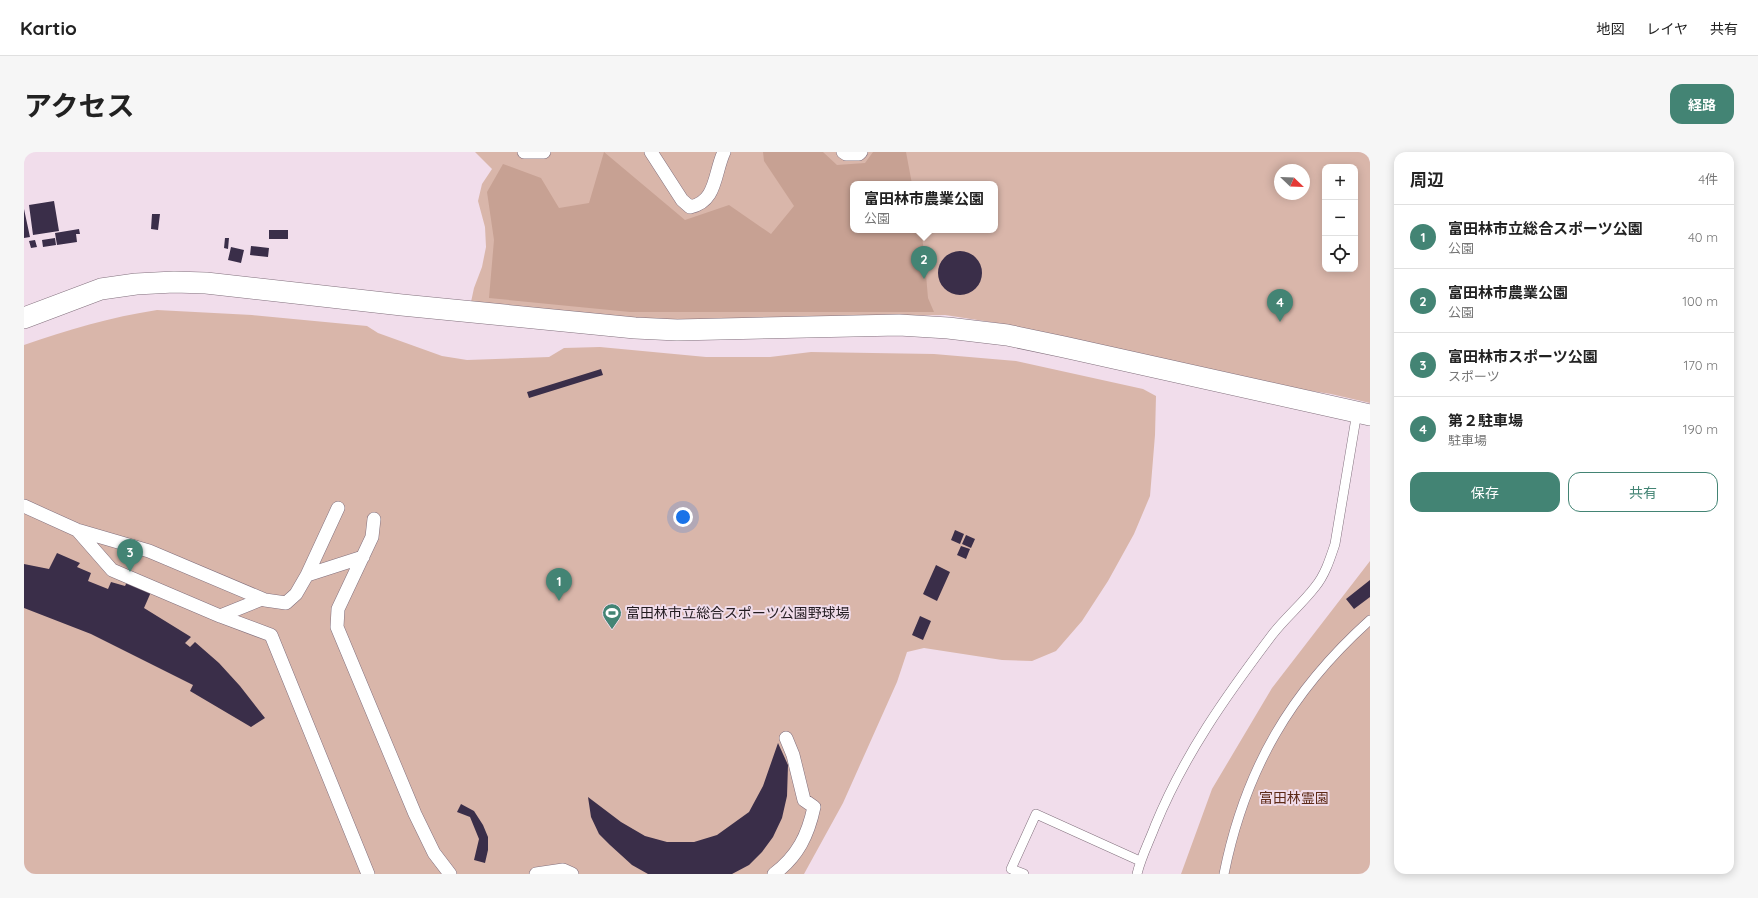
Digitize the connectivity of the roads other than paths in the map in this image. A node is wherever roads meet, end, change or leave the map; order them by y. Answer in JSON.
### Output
{"nodes":[{"id":1,"x":524,"y":152,"type":"edge"},
{"id":2,"x":544,"y":152,"type":"edge"},
{"id":3,"x":652,"y":152,"type":"edge"},
{"id":4,"x":724,"y":152,"type":"edge"},
{"id":5,"x":843,"y":152,"type":"edge"},
{"id":6,"x":861,"y":152,"type":"edge"},
{"id":7,"x":24,"y":318,"type":"edge"},
{"id":8,"x":1364,"y":413,"type":"edge"},
{"id":9,"x":24,"y":506,"type":"edge"},
{"id":10,"x":338,"y":508,"type":"dead end"},
{"id":11,"x":374,"y":519,"type":"dead end"},
{"id":12,"x":77,"y":530,"type":"junction"},
{"id":13,"x":363,"y":557,"type":"junction"},
{"id":14,"x":307,"y":576,"type":"junction"},
{"id":15,"x":262,"y":599,"type":"junction"},
{"id":16,"x":220,"y":616,"type":"junction"},
{"id":17,"x":1370,"y":620,"type":"edge"},
{"id":18,"x":786,"y":738,"type":"dead end"},
{"id":19,"x":1140,"y":861,"type":"junction"},
{"id":20,"x":368,"y":874,"type":"edge"},
{"id":21,"x":450,"y":874,"type":"edge"},
{"id":22,"x":536,"y":874,"type":"edge"},
{"id":23,"x":572,"y":874,"type":"edge"},
{"id":24,"x":774,"y":874,"type":"edge"},
{"id":25,"x":1024,"y":874,"type":"edge"},
{"id":26,"x":1138,"y":874,"type":"edge"},
{"id":27,"x":1224,"y":874,"type":"edge"}],
"edges":[{"from":1,"to":2,"type":"street"},
{"from":3,"to":4,"type":"street"},
{"from":5,"to":6,"type":"street"},
{"from":7,"to":8,"type":"street"},
{"from":8,"to":19,"type":"lane"},
{"from":9,"to":12,"type":"street"},
{"from":10,"to":14,"type":"street"},
{"from":11,"to":13,"type":"street"},
{"from":12,"to":15,"type":"street"},
{"from":12,"to":16,"type":"street"},
{"from":13,"to":14,"type":"street"},
{"from":13,"to":21,"type":"street"},
{"from":14,"to":15,"type":"street"},
{"from":15,"to":16,"type":"street"},
{"from":16,"to":20,"type":"street"},
{"from":17,"to":27,"type":"lane"},
{"from":18,"to":24,"type":"street"},
{"from":19,"to":25,"type":"lane"},
{"from":19,"to":26,"type":"lane"},
{"from":22,"to":23,"type":"street"}]}
